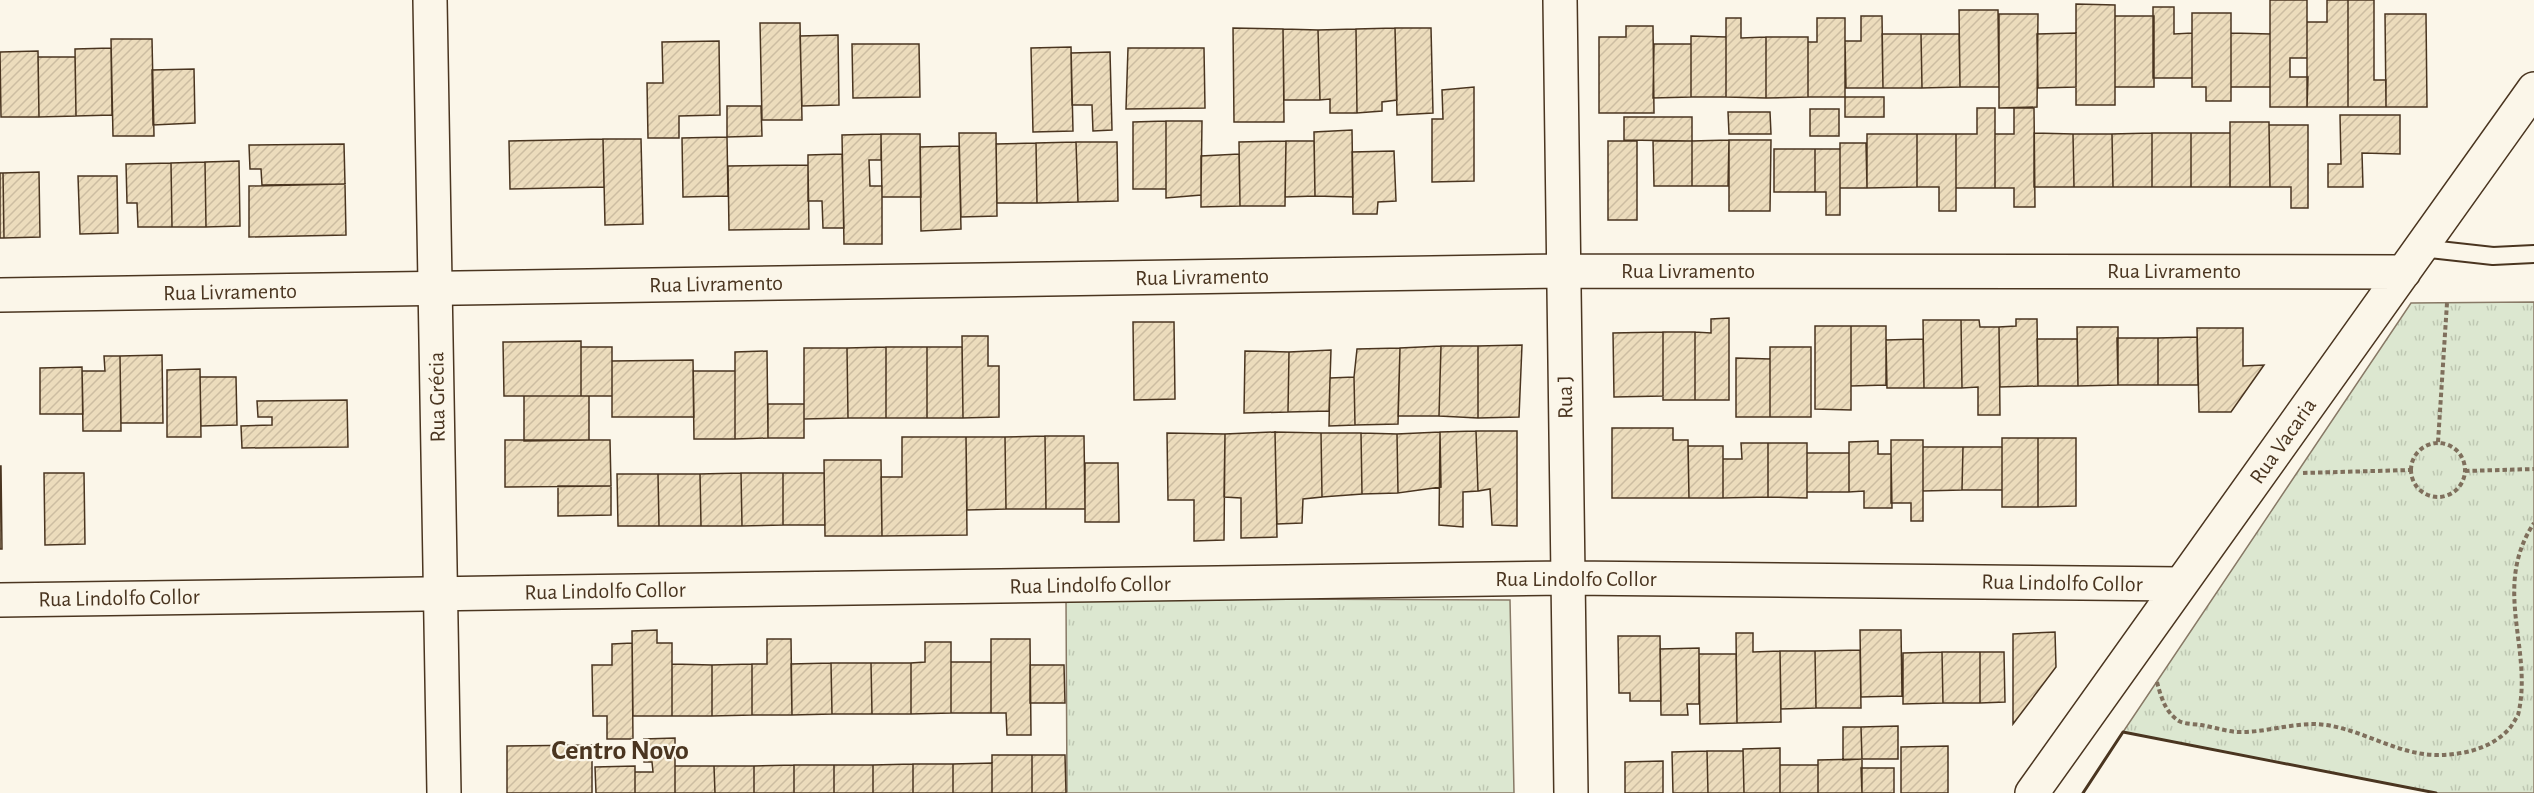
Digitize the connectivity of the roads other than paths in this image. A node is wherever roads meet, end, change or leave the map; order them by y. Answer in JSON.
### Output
{"nodes":[{"id":1,"x":430,"y":0,"type":"edge"},
{"id":2,"x":1560,"y":0,"type":"edge"},
{"id":3,"x":2534,"y":89,"type":"edge"},
{"id":4,"x":2534,"y":254,"type":"edge"},
{"id":5,"x":2412,"y":260,"type":"junction"},
{"id":6,"x":1564,"y":271,"type":"junction"},
{"id":7,"x":435,"y":289,"type":"junction"},
{"id":8,"x":0,"y":295,"type":"edge"},
{"id":9,"x":1568,"y":578,"type":"junction"},
{"id":10,"x":2181,"y":584,"type":"junction"},
{"id":11,"x":440,"y":593,"type":"junction"},
{"id":12,"x":0,"y":600,"type":"edge"},
{"id":13,"x":2038,"y":791,"type":"edge"},
{"id":14,"x":444,"y":793,"type":"edge"},
{"id":15,"x":1571,"y":793,"type":"edge"}],
"edges":[{"from":1,"to":7,"type":"street","name":"Rua Grécia"},
{"from":2,"to":6,"type":"street","name":"Rua J"},
{"from":3,"to":5,"type":"street","name":"Rua Vacaria"},
{"from":4,"to":5,"type":"lane","name":"Rua Livramento"},
{"from":5,"to":6,"type":"street","name":"Rua Livramento"},
{"from":5,"to":10,"type":"street","name":"Rua Vacaria"},
{"from":6,"to":7,"type":"street","name":"Rua Livramento"},
{"from":6,"to":9,"type":"street","name":"Rua J"},
{"from":7,"to":8,"type":"street","name":"Rua Livramento"},
{"from":7,"to":11,"type":"street","name":"Rua Grécia"},
{"from":9,"to":10,"type":"street","name":"Rua Lindolfo Collor"},
{"from":9,"to":11,"type":"street","name":"Rua Lindolfo Collor"},
{"from":9,"to":15,"type":"street","name":"Rua J"},
{"from":10,"to":13,"type":"street","name":"Rua Vacaria"},
{"from":11,"to":12,"type":"street","name":"Rua Lindolfo Collor"},
{"from":11,"to":14,"type":"street","name":"Rua Grécia"}]}
